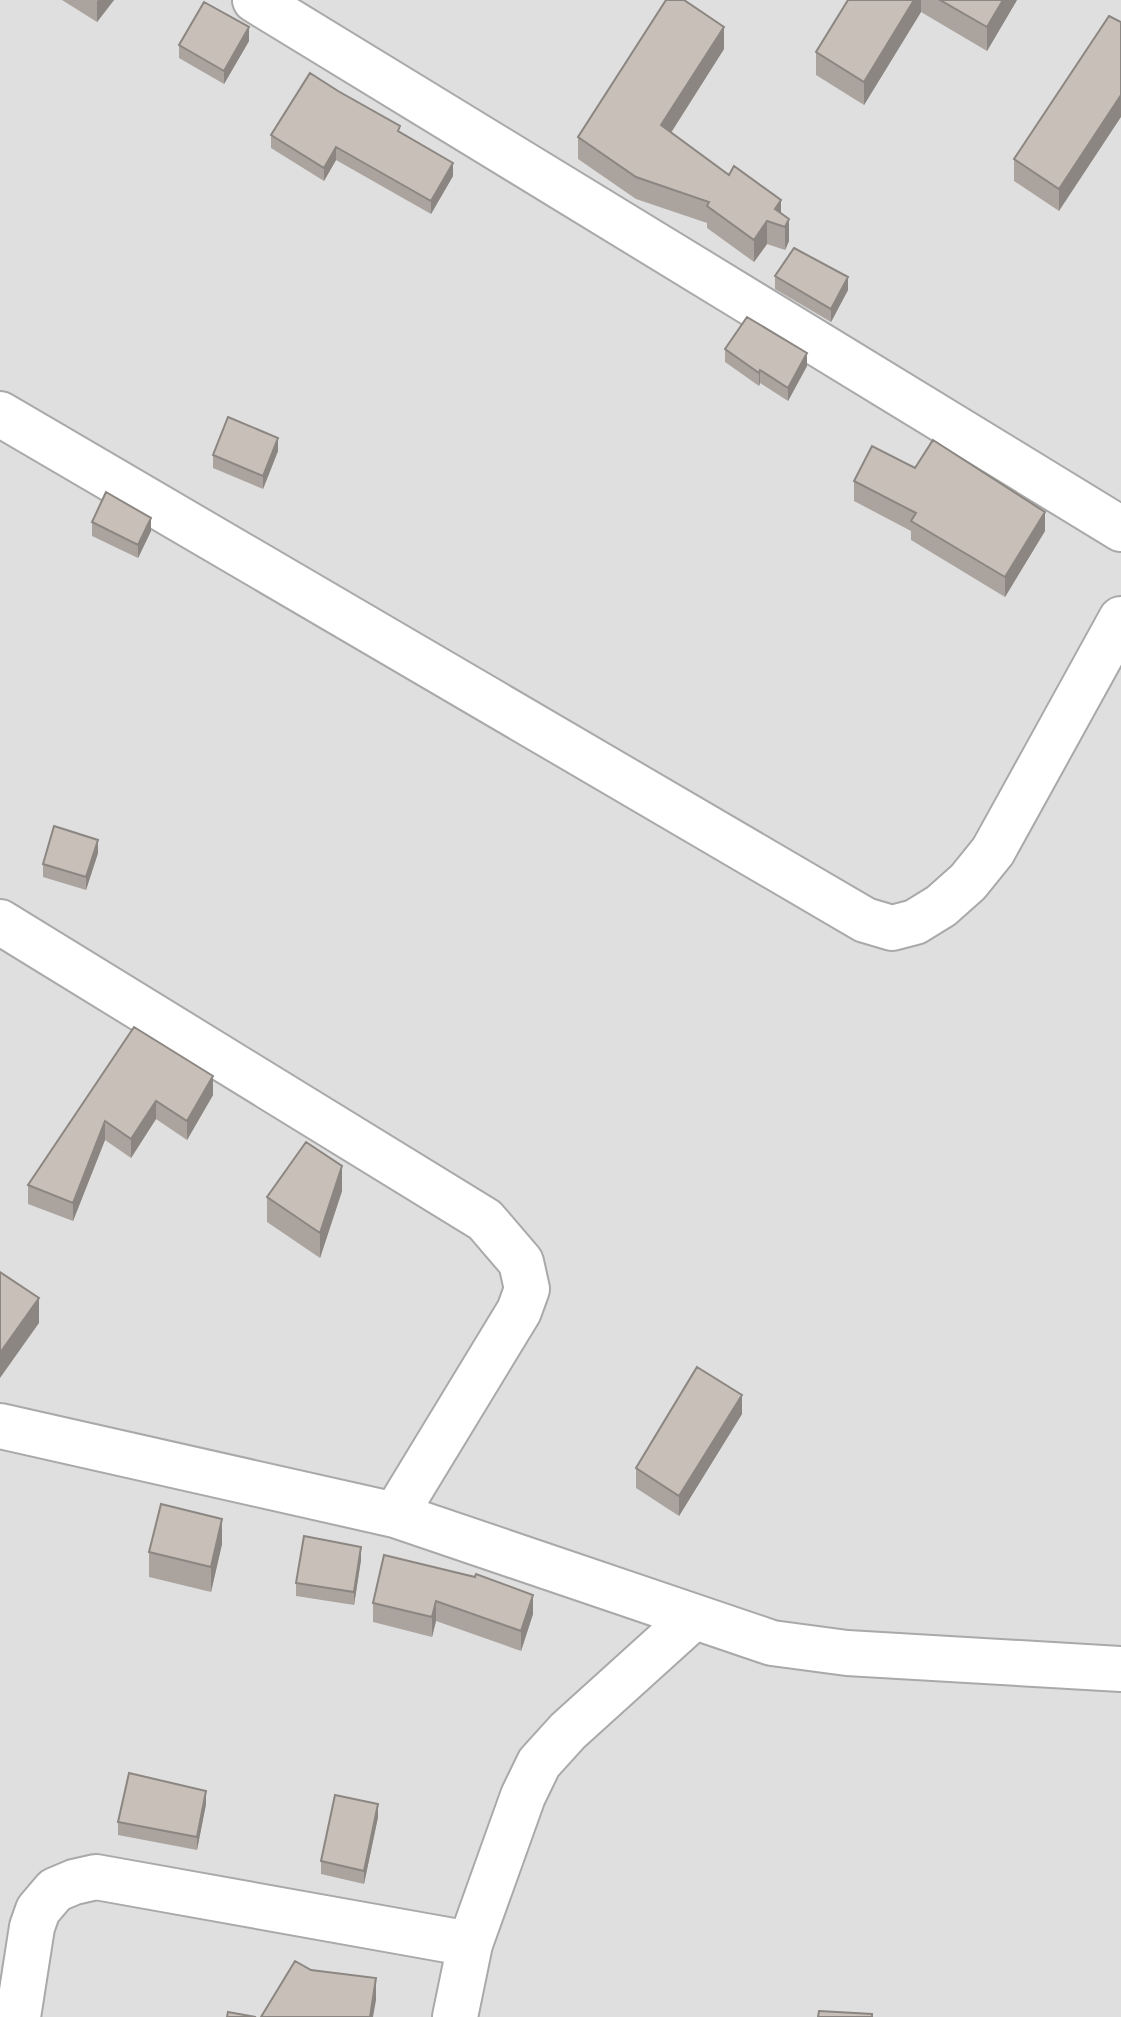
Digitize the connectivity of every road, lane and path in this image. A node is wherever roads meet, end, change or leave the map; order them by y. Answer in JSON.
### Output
{"nodes":[{"id":1,"x":255,"y":0,"type":"edge"},
{"id":2,"x":0,"y":414,"type":"edge"},
{"id":3,"x":1121,"y":529,"type":"edge"},
{"id":4,"x":1121,"y":619,"type":"edge"},
{"id":5,"x":0,"y":922,"type":"edge"},
{"id":6,"x":0,"y":1426,"type":"edge"},
{"id":7,"x":395,"y":1515,"type":"junction"},
{"id":8,"x":694,"y":1617,"type":"junction"},
{"id":9,"x":1121,"y":1669,"type":"edge"},
{"id":10,"x":470,"y":1944,"type":"junction"},
{"id":11,"x":18,"y":2017,"type":"edge"},
{"id":12,"x":455,"y":2017,"type":"edge"}],
"edges":[{"from":1,"to":3,"type":"street"},
{"from":2,"to":4,"type":"street"},
{"from":5,"to":7,"type":"street"},
{"from":6,"to":7,"type":"street"},
{"from":7,"to":8,"type":"street"},
{"from":8,"to":9,"type":"street"},
{"from":8,"to":10,"type":"street"},
{"from":10,"to":11,"type":"street"},
{"from":10,"to":12,"type":"street"}]}
